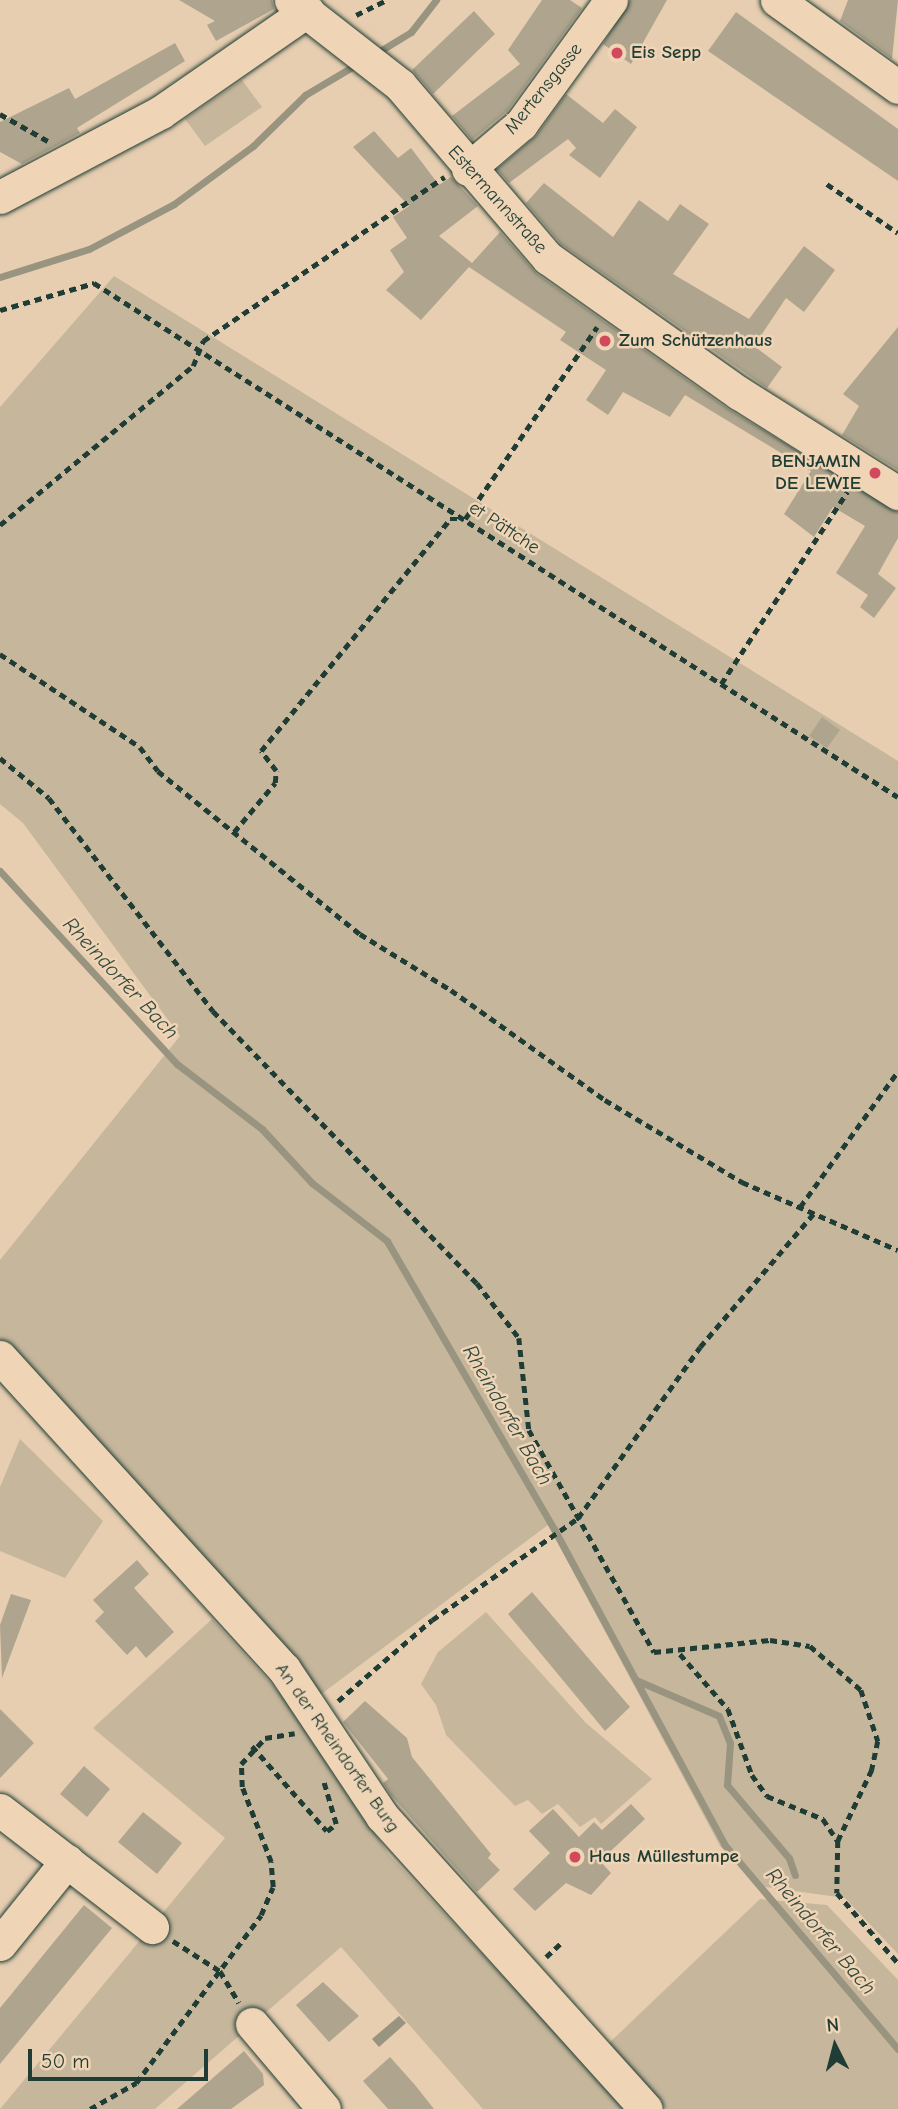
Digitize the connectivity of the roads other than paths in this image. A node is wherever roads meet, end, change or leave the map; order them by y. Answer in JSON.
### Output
{"nodes":[{"id":1,"x":611,"y":0,"type":"edge"},
{"id":2,"x":797,"y":6,"type":"edge"},
{"id":3,"x":320,"y":19,"type":"edge"},
{"id":4,"x":898,"y":87,"type":"edge"},
{"id":5,"x":468,"y":169,"type":"junction"},
{"id":6,"x":0,"y":197,"type":"edge"},
{"id":7,"x":898,"y":493,"type":"edge"},
{"id":8,"x":0,"y":1357,"type":"edge"},
{"id":9,"x":0,"y":1810,"type":"edge"},
{"id":10,"x":66,"y":1861,"type":"junction"},
{"id":11,"x":152,"y":1927,"type":"road end"},
{"id":12,"x":0,"y":1944,"type":"edge"},
{"id":13,"x":252,"y":2024,"type":"road end"},
{"id":14,"x":324,"y":2109,"type":"edge"},
{"id":15,"x":646,"y":2109,"type":"edge"}],
"edges":[{"from":1,"to":5,"type":"street","name":"Mertensgasse"},
{"from":2,"to":4,"type":"street"},
{"from":3,"to":5,"type":"street","name":"Estermannstraße"},
{"from":3,"to":6,"type":"street"},
{"from":5,"to":7,"type":"street","name":"Estermannstraße"},
{"from":8,"to":15,"type":"street","name":"An der Rheindorfer Burg"},
{"from":9,"to":10,"type":"street"},
{"from":10,"to":11,"type":"street"},
{"from":10,"to":12,"type":"street"},
{"from":13,"to":14,"type":"street"}]}
